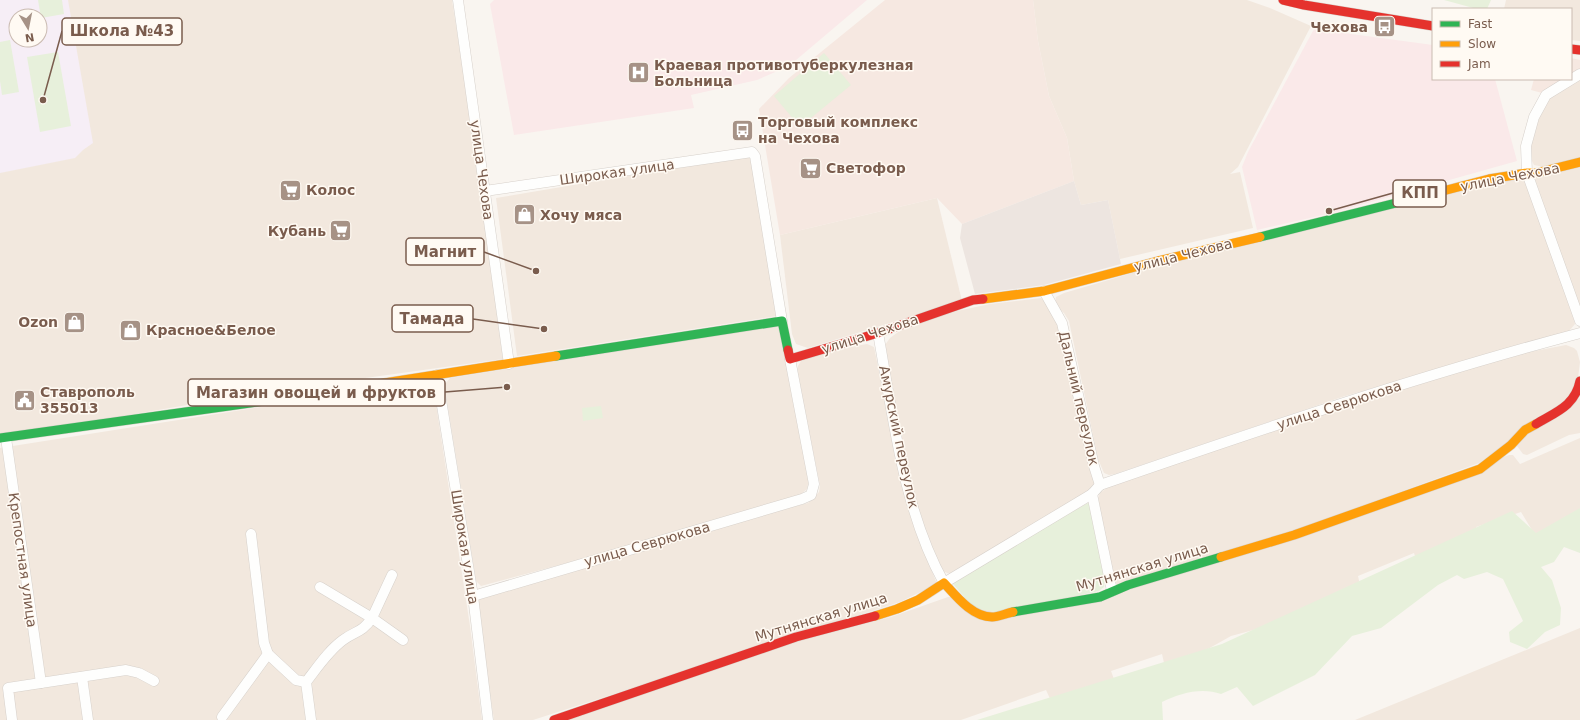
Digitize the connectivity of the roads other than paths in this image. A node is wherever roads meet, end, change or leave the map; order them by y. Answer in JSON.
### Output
{"nodes":[{"id":1,"x":458,"y":0,"type":"edge"},
{"id":2,"x":1283,"y":0,"type":"edge"},
{"id":3,"x":1432,"y":26,"type":"edge"},
{"id":4,"x":1570,"y":80,"type":"edge"},
{"id":5,"x":1580,"y":162,"type":"edge"},
{"id":6,"x":1527,"y":173,"type":"junction"},
{"id":7,"x":485,"y":191,"type":"junction"},
{"id":8,"x":1044,"y":291,"type":"junction"},
{"id":9,"x":782,"y":321,"type":"junction"},
{"id":10,"x":1580,"y":321,"type":"edge"},
{"id":11,"x":878,"y":333,"type":"junction"},
{"id":12,"x":1580,"y":333,"type":"edge"},
{"id":13,"x":790,"y":359,"type":"junction"},
{"id":14,"x":509,"y":364,"type":"junction"},
{"id":15,"x":437,"y":375,"type":"junction"},
{"id":16,"x":1580,"y":381,"type":"edge"},
{"id":17,"x":3,"y":438,"type":"edge"},
{"id":18,"x":1100,"y":485,"type":"junction"},
{"id":19,"x":1092,"y":494,"type":"junction"},
{"id":20,"x":252,"y":534,"type":"dead end"},
{"id":21,"x":392,"y":575,"type":"dead end"},
{"id":22,"x":944,"y":584,"type":"junction"},
{"id":23,"x":320,"y":587,"type":"dead end"},
{"id":24,"x":1112,"y":591,"type":"junction"},
{"id":25,"x":473,"y":596,"type":"junction"},
{"id":26,"x":372,"y":618,"type":"junction"},
{"id":27,"x":403,"y":640,"type":"dead end"},
{"id":28,"x":268,"y":654,"type":"junction"},
{"id":29,"x":82,"y":677,"type":"junction"},
{"id":30,"x":154,"y":681,"type":"dead end"},
{"id":31,"x":306,"y":682,"type":"junction"},
{"id":32,"x":41,"y":683,"type":"junction"},
{"id":33,"x":4,"y":689,"type":"edge"},
{"id":34,"x":222,"y":717,"type":"dead end"},
{"id":35,"x":12,"y":720,"type":"edge"},
{"id":36,"x":88,"y":720,"type":"edge"},
{"id":37,"x":310,"y":720,"type":"edge"},
{"id":38,"x":488,"y":720,"type":"edge"},
{"id":39,"x":554,"y":720,"type":"edge"}],
"edges":[{"from":1,"to":7,"type":"street","name":"улица Чехова"},
{"from":2,"to":3,"type":"street"},
{"from":4,"to":6,"type":"street"},
{"from":5,"to":6,"type":"street","name":"улица Чехова"},
{"from":6,"to":8,"type":"street","name":"улица Чехова"},
{"from":6,"to":10,"type":"street"},
{"from":7,"to":9,"type":"street","name":"Широкая улица"},
{"from":7,"to":14,"type":"street","name":"улица Чехова"},
{"from":8,"to":11,"type":"street","name":"улица Чехова"},
{"from":8,"to":18,"type":"street","name":"Дальний переулок"},
{"from":9,"to":13,"type":"street"},
{"from":9,"to":14,"type":"street"},
{"from":11,"to":13,"type":"street","name":"улица Чехова"},
{"from":11,"to":22,"type":"street","name":"Амурский переулок"},
{"from":12,"to":18,"type":"street","name":"улица Севрюкова"},
{"from":13,"to":25,"type":"street","name":"улица Севрюкова"},
{"from":14,"to":15,"type":"street"},
{"from":15,"to":17,"type":"street"},
{"from":15,"to":25,"type":"street","name":"Широкая улица"},
{"from":16,"to":24,"type":"street","name":"Мутнянская улица"},
{"from":17,"to":32,"type":"street","name":"Крепостная улица"},
{"from":18,"to":19,"type":"street"},
{"from":19,"to":22,"type":"street"},
{"from":19,"to":24,"type":"street"},
{"from":20,"to":28,"type":"street"},
{"from":21,"to":26,"type":"street"},
{"from":22,"to":24,"type":"street","name":"Мутнянская улица"},
{"from":22,"to":39,"type":"street","name":"Мутнянская улица"},
{"from":23,"to":26,"type":"street"},
{"from":25,"to":38,"type":"street","name":"Широкая улица"},
{"from":26,"to":27,"type":"street"},
{"from":26,"to":31,"type":"street"},
{"from":28,"to":31,"type":"street"},
{"from":28,"to":34,"type":"street"},
{"from":29,"to":30,"type":"street"},
{"from":29,"to":32,"type":"street"},
{"from":29,"to":36,"type":"street"},
{"from":31,"to":37,"type":"street"},
{"from":32,"to":33,"type":"street"},
{"from":33,"to":35,"type":"street"}]}
